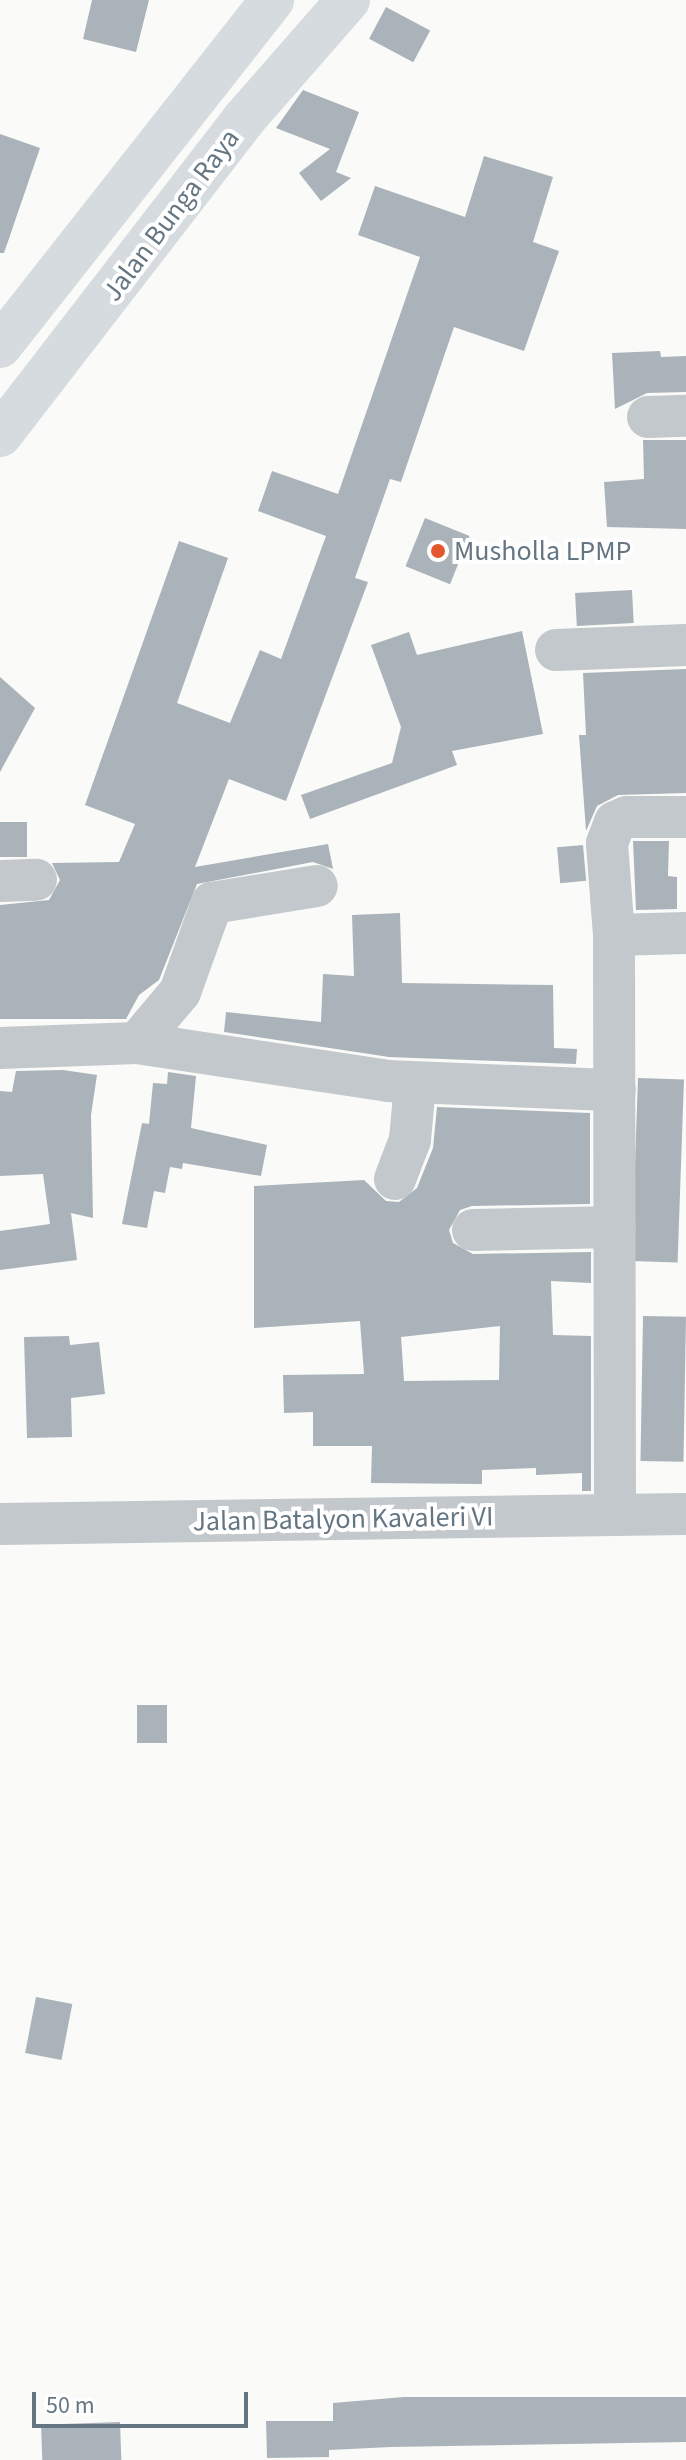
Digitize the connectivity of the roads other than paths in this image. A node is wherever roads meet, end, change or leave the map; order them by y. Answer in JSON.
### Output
{"nodes":[{"id":1,"x":272,"y":0,"type":"edge"},
{"id":2,"x":348,"y":0,"type":"edge"},
{"id":3,"x":0,"y":346,"type":"edge"},
{"id":4,"x":0,"y":435,"type":"edge"},
{"id":5,"x":686,"y":645,"type":"edge"},
{"id":6,"x":556,"y":650,"type":"dead end"},
{"id":7,"x":686,"y":817,"type":"edge"},
{"id":8,"x":317,"y":886,"type":"dead end"},
{"id":9,"x":686,"y":933,"type":"edge"},
{"id":10,"x":614,"y":935,"type":"junction"},
{"id":11,"x":137,"y":1043,"type":"junction"},
{"id":12,"x":0,"y":1048,"type":"edge"},
{"id":13,"x":415,"y":1084,"type":"junction"},
{"id":14,"x":615,"y":1090,"type":"junction"},
{"id":15,"x":395,"y":1179,"type":"dead end"},
{"id":16,"x":615,"y":1227,"type":"junction"},
{"id":17,"x":473,"y":1230,"type":"dead end"},
{"id":18,"x":686,"y":1514,"type":"edge"},
{"id":19,"x":615,"y":1515,"type":"junction"},
{"id":20,"x":0,"y":1524,"type":"edge"}],
"edges":[{"from":1,"to":3,"type":"main road","name":"Jalan Bunga Raya"},
{"from":2,"to":4,"type":"main road","name":"Jalan Bunga Raya"},
{"from":5,"to":6,"type":"street"},
{"from":7,"to":10,"type":"street"},
{"from":8,"to":11,"type":"street"},
{"from":9,"to":10,"type":"street"},
{"from":10,"to":14,"type":"street"},
{"from":11,"to":12,"type":"street"},
{"from":11,"to":13,"type":"street"},
{"from":13,"to":14,"type":"street"},
{"from":13,"to":15,"type":"street"},
{"from":14,"to":16,"type":"street"},
{"from":16,"to":17,"type":"street"},
{"from":16,"to":19,"type":"street"},
{"from":18,"to":19,"type":"street","name":"Jalan Batalyon Kavaleri VI"},
{"from":19,"to":20,"type":"street","name":"Jalan Batalyon Kavaleri VI"}]}
